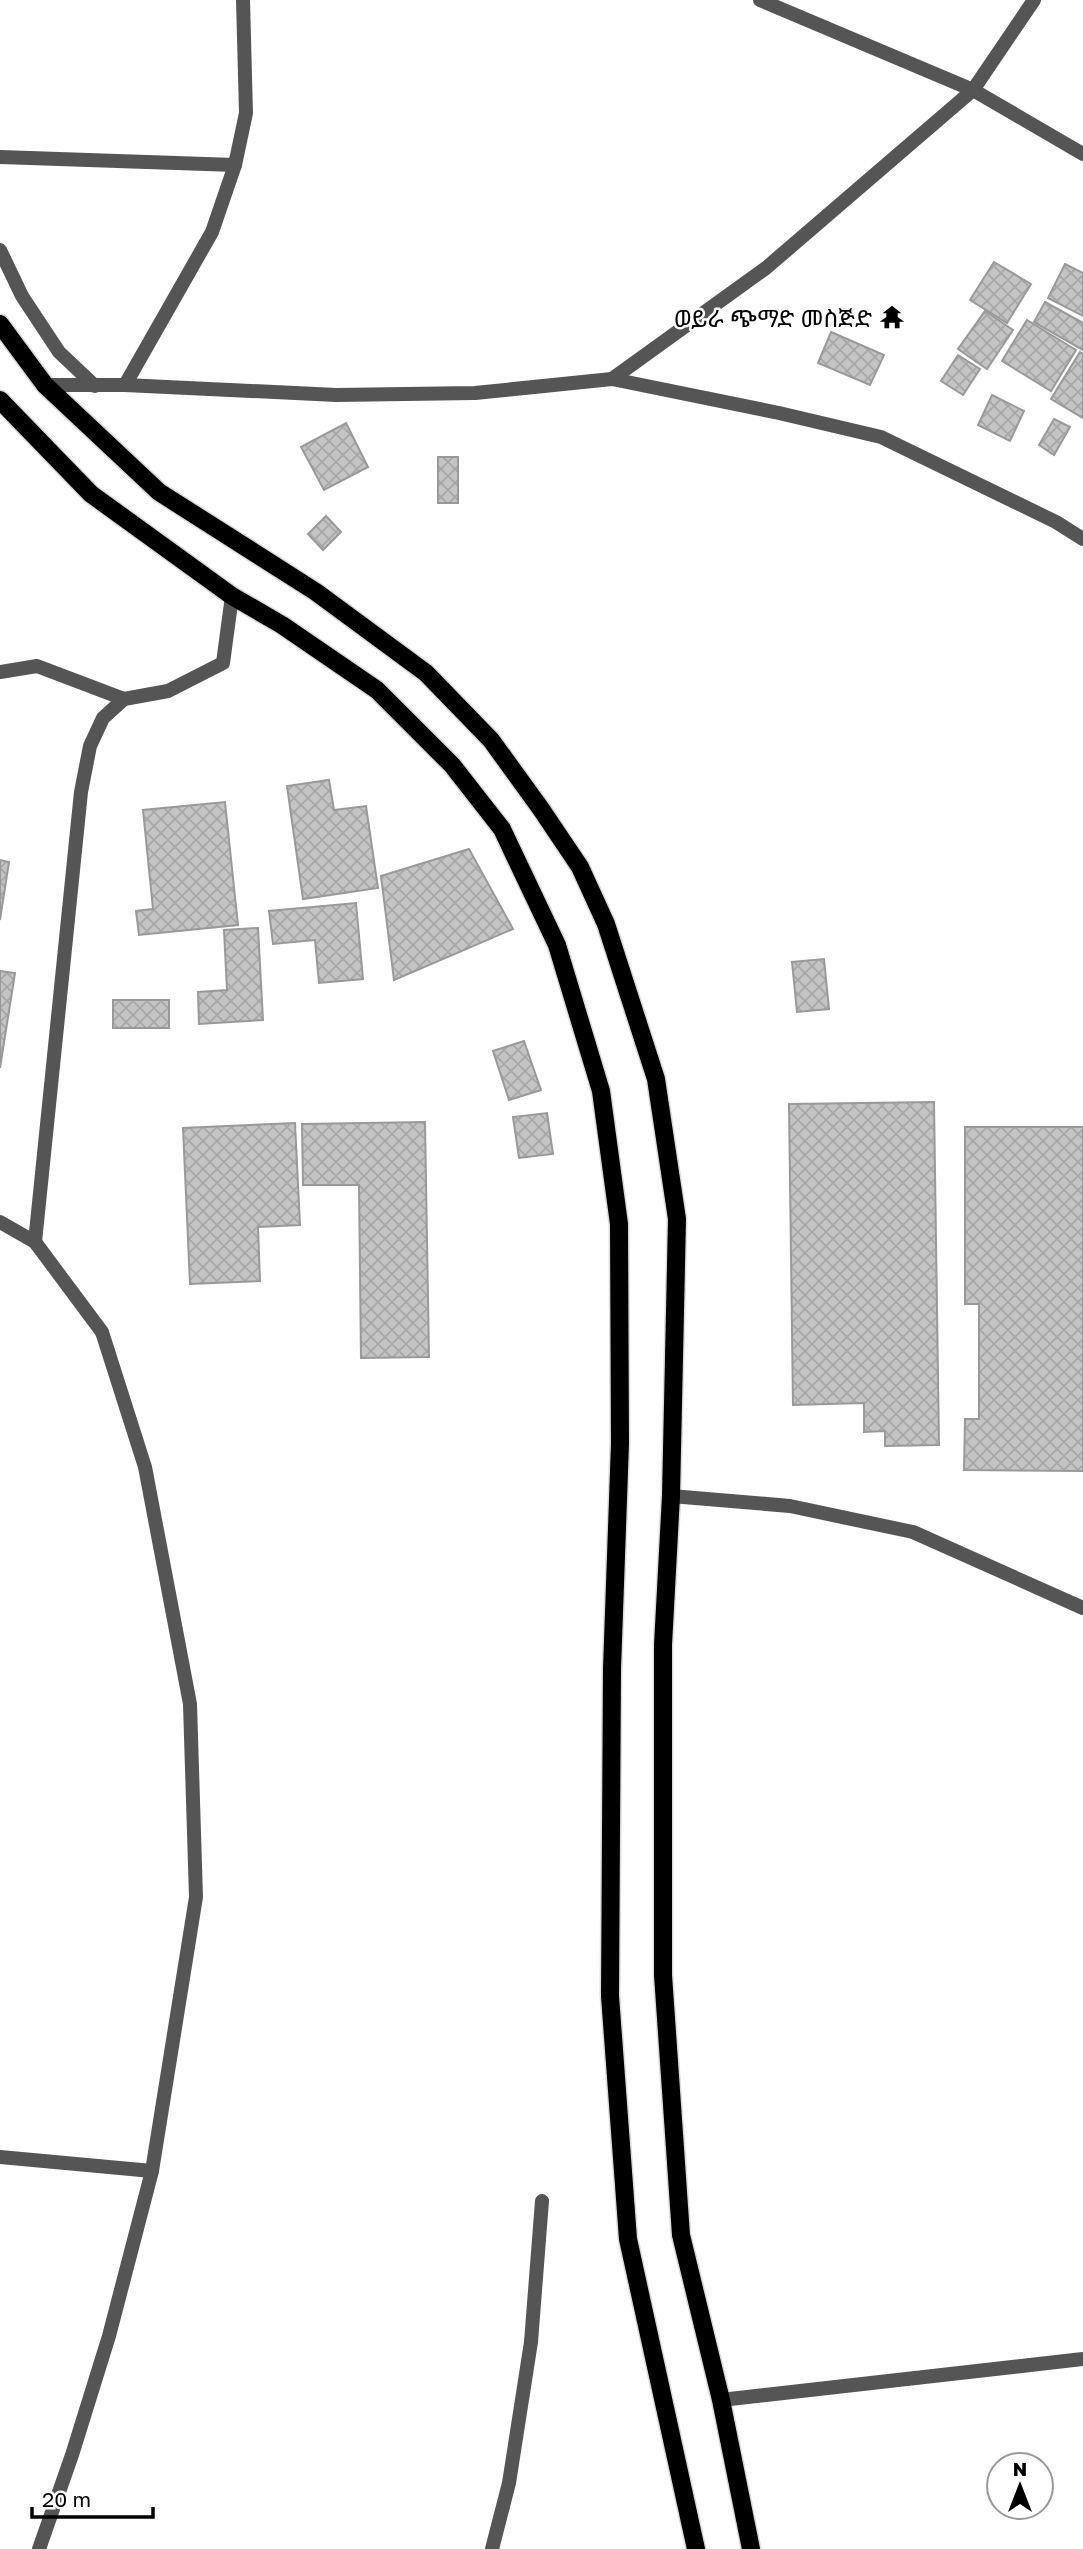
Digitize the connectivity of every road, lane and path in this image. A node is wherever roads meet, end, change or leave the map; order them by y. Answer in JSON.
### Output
{"nodes":[{"id":1,"x":243,"y":0,"type":"edge"},
{"id":2,"x":760,"y":0,"type":"edge"},
{"id":3,"x":1034,"y":0,"type":"edge"},
{"id":4,"x":972,"y":90,"type":"junction"},
{"id":5,"x":1083,"y":154,"type":"edge"},
{"id":6,"x":0,"y":157,"type":"edge"},
{"id":7,"x":235,"y":165,"type":"junction"},
{"id":8,"x":0,"y":250,"type":"edge"},
{"id":9,"x":0,"y":324,"type":"edge"},
{"id":10,"x":612,"y":379,"type":"junction"},
{"id":11,"x":45,"y":385,"type":"junction"},
{"id":12,"x":125,"y":385,"type":"junction"},
{"id":13,"x":95,"y":386,"type":"junction"},
{"id":14,"x":0,"y":400,"type":"edge"},
{"id":15,"x":1083,"y":539,"type":"edge"},
{"id":16,"x":232,"y":596,"type":"junction"},
{"id":17,"x":0,"y":672,"type":"edge"},
{"id":18,"x":124,"y":699,"type":"junction"},
{"id":19,"x":0,"y":1222,"type":"edge"},
{"id":20,"x":35,"y":1242,"type":"junction"},
{"id":21,"x":671,"y":1496,"type":"junction"},
{"id":22,"x":1083,"y":1608,"type":"edge"},
{"id":23,"x":0,"y":2157,"type":"edge"},
{"id":24,"x":152,"y":2171,"type":"junction"},
{"id":25,"x":542,"y":2201,"type":"dead end"},
{"id":26,"x":1083,"y":2359,"type":"edge"},
{"id":27,"x":721,"y":2400,"type":"junction"},
{"id":28,"x":39,"y":2549,"type":"edge"},
{"id":29,"x":492,"y":2549,"type":"edge"},
{"id":30,"x":696,"y":2549,"type":"edge"},
{"id":31,"x":751,"y":2549,"type":"edge"}],
"edges":[{"from":1,"to":7,"type":"street"},
{"from":2,"to":4,"type":"street"},
{"from":3,"to":4,"type":"street"},
{"from":4,"to":5,"type":"street"},
{"from":4,"to":10,"type":"street"},
{"from":6,"to":7,"type":"street"},
{"from":7,"to":12,"type":"street"},
{"from":8,"to":13,"type":"street"},
{"from":9,"to":11,"type":"main road"},
{"from":10,"to":12,"type":"street"},
{"from":10,"to":15,"type":"street"},
{"from":11,"to":13,"type":"street"},
{"from":11,"to":21,"type":"main road"},
{"from":12,"to":13,"type":"street"},
{"from":14,"to":16,"type":"main road"},
{"from":16,"to":18,"type":"street"},
{"from":16,"to":30,"type":"main road"},
{"from":17,"to":18,"type":"street"},
{"from":18,"to":20,"type":"street"},
{"from":19,"to":20,"type":"street"},
{"from":20,"to":24,"type":"street"},
{"from":21,"to":22,"type":"street"},
{"from":21,"to":27,"type":"main road"},
{"from":23,"to":24,"type":"street"},
{"from":24,"to":28,"type":"street"},
{"from":25,"to":29,"type":"street"},
{"from":26,"to":27,"type":"street"},
{"from":27,"to":31,"type":"main road"}]}
